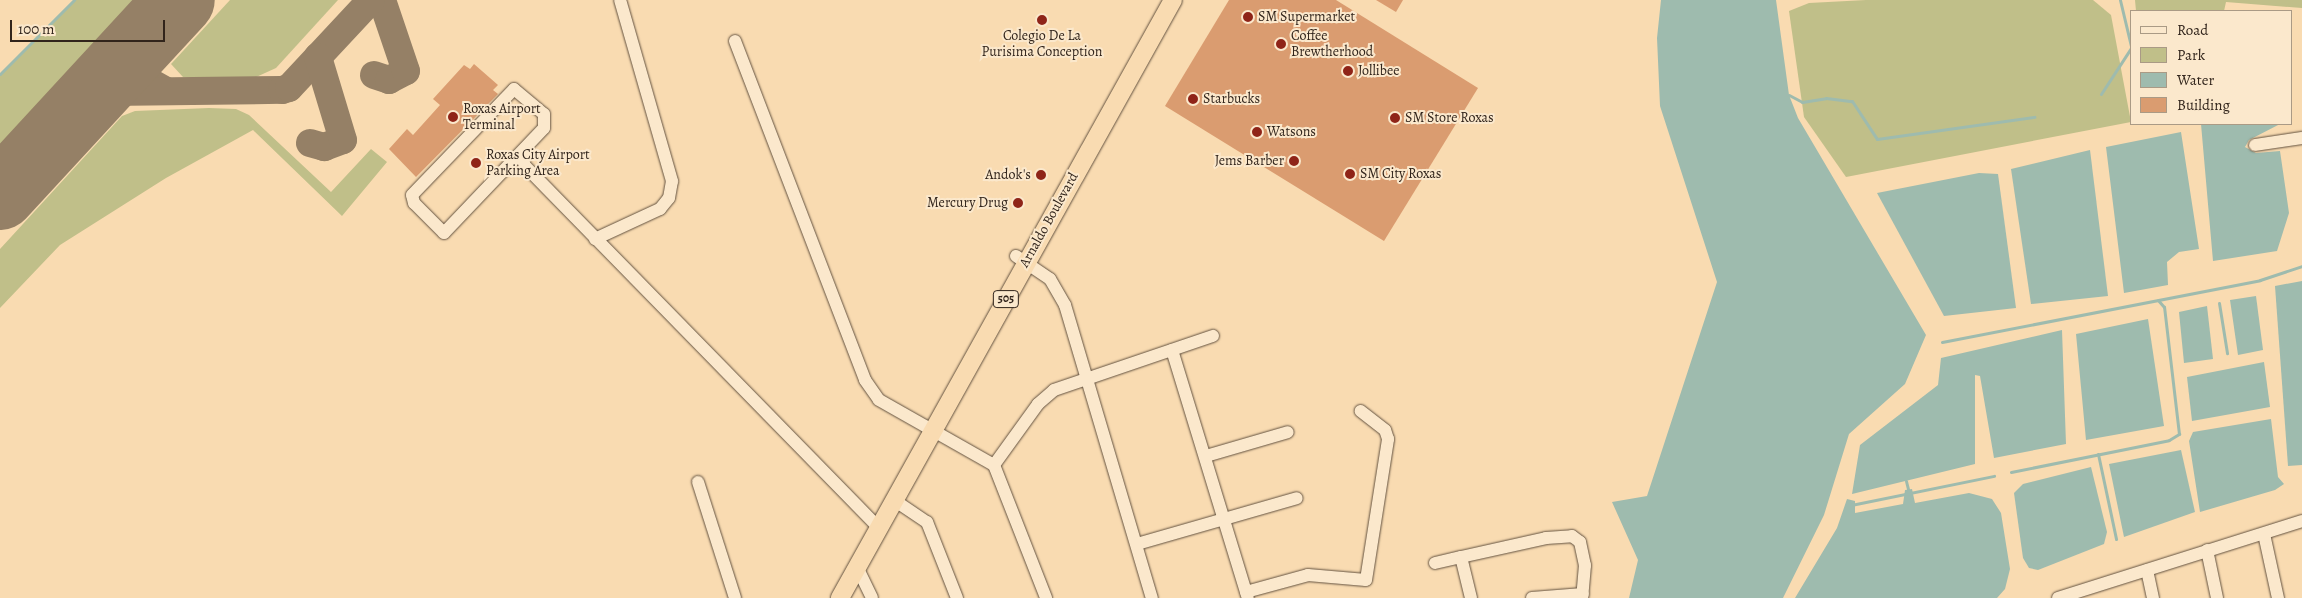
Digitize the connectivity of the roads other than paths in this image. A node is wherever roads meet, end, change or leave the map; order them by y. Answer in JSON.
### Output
{"nodes":[{"id":1,"x":620,"y":0,"type":"edge"},
{"id":2,"x":1172,"y":0,"type":"edge"},
{"id":3,"x":1157,"y":10,"type":"edge"},
{"id":4,"x":735,"y":42,"type":"dead end"},
{"id":5,"x":2302,"y":138,"type":"edge"},
{"id":6,"x":2255,"y":145,"type":"dead end"},
{"id":7,"x":526,"y":148,"type":"junction"},
{"id":8,"x":525,"y":166,"type":"junction"},
{"id":9,"x":507,"y":167,"type":"junction"},
{"id":10,"x":595,"y":239,"type":"junction"},
{"id":11,"x":1021,"y":258,"type":"junction"},
{"id":12,"x":1213,"y":336,"type":"dead end"},
{"id":13,"x":1172,"y":350,"type":"junction"},
{"id":14,"x":1087,"y":376,"type":"junction"},
{"id":15,"x":1361,"y":411,"type":"dead end"},
{"id":16,"x":928,"y":429,"type":"junction"},
{"id":17,"x":1288,"y":432,"type":"dead end"},
{"id":18,"x":1206,"y":456,"type":"junction"},
{"id":19,"x":994,"y":465,"type":"junction"},
{"id":20,"x":698,"y":482,"type":"dead end"},
{"id":21,"x":1297,"y":498,"type":"dead end"},
{"id":22,"x":894,"y":500,"type":"junction"},
{"id":23,"x":1225,"y":518,"type":"junction"},
{"id":24,"x":2302,"y":521,"type":"edge"},
{"id":25,"x":875,"y":525,"type":"junction"},
{"id":26,"x":2264,"y":534,"type":"junction"},
{"id":27,"x":1137,"y":544,"type":"junction"},
{"id":28,"x":2207,"y":550,"type":"junction"},
{"id":29,"x":1461,"y":557,"type":"junction"},
{"id":30,"x":1435,"y":563,"type":"dead end"},
{"id":31,"x":857,"y":567,"type":"junction"},
{"id":32,"x":2147,"y":570,"type":"junction"},
{"id":33,"x":2088,"y":594,"type":"edge"},
{"id":34,"x":1247,"y":595,"type":"edge"},
{"id":35,"x":1583,"y":596,"type":"edge"},
{"id":36,"x":735,"y":598,"type":"edge"},
{"id":37,"x":828,"y":598,"type":"edge"},
{"id":38,"x":840,"y":598,"type":"edge"},
{"id":39,"x":872,"y":598,"type":"edge"},
{"id":40,"x":958,"y":598,"type":"edge"},
{"id":41,"x":1046,"y":598,"type":"edge"},
{"id":42,"x":1152,"y":598,"type":"edge"},
{"id":43,"x":1471,"y":598,"type":"edge"},
{"id":44,"x":1532,"y":598,"type":"edge"},
{"id":45,"x":2058,"y":598,"type":"edge"},
{"id":46,"x":2153,"y":598,"type":"edge"},
{"id":47,"x":2217,"y":598,"type":"edge"},
{"id":48,"x":2278,"y":598,"type":"edge"}],
"edges":[{"from":1,"to":10,"type":"street"},
{"from":2,"to":3,"type":"highway","name":"Arnaldo Boulevard","number":"505"},
{"from":3,"to":11,"type":"highway","name":"Arnaldo Boulevard","number":"505"},
{"from":4,"to":16,"type":"street"},
{"from":5,"to":6,"type":"street"},
{"from":7,"to":8,"type":"street"},
{"from":7,"to":9,"type":"street"},
{"from":7,"to":9,"type":"street"},
{"from":8,"to":9,"type":"street"},
{"from":8,"to":10,"type":"street"},
{"from":10,"to":25,"type":"street"},
{"from":11,"to":14,"type":"street"},
{"from":11,"to":16,"type":"highway","name":"Arnaldo Boulevard","number":"505"},
{"from":12,"to":13,"type":"street"},
{"from":13,"to":14,"type":"street"},
{"from":13,"to":18,"type":"street"},
{"from":14,"to":19,"type":"street"},
{"from":14,"to":27,"type":"street"},
{"from":15,"to":34,"type":"street"},
{"from":16,"to":19,"type":"street"},
{"from":16,"to":22,"type":"highway","name":"Arnaldo Boulevard","number":"505"},
{"from":16,"to":25,"type":"highway","name":"Arnaldo Boulevard","number":"505"},
{"from":17,"to":18,"type":"street"},
{"from":18,"to":23,"type":"street"},
{"from":19,"to":41,"type":"street"},
{"from":20,"to":36,"type":"street"},
{"from":21,"to":23,"type":"street"},
{"from":22,"to":25,"type":"highway","name":"Arnaldo Boulevard","number":"505"},
{"from":22,"to":40,"type":"street"},
{"from":23,"to":27,"type":"street"},
{"from":23,"to":34,"type":"street"},
{"from":24,"to":26,"type":"street"},
{"from":25,"to":31,"type":"highway","name":"Arnaldo Boulevard","number":"505"},
{"from":25,"to":37,"type":"highway","name":"Arnaldo Boulevard","number":"505"},
{"from":26,"to":28,"type":"street"},
{"from":26,"to":48,"type":"street"},
{"from":27,"to":42,"type":"street"},
{"from":28,"to":32,"type":"street"},
{"from":28,"to":47,"type":"street"},
{"from":29,"to":30,"type":"street"},
{"from":29,"to":35,"type":"street"},
{"from":29,"to":43,"type":"street"},
{"from":31,"to":38,"type":"highway","name":"Arnaldo Boulevard","number":"505"},
{"from":31,"to":39,"type":"street"},
{"from":32,"to":33,"type":"street"},
{"from":32,"to":46,"type":"street"},
{"from":33,"to":45,"type":"street"},
{"from":35,"to":44,"type":"street"}]}
